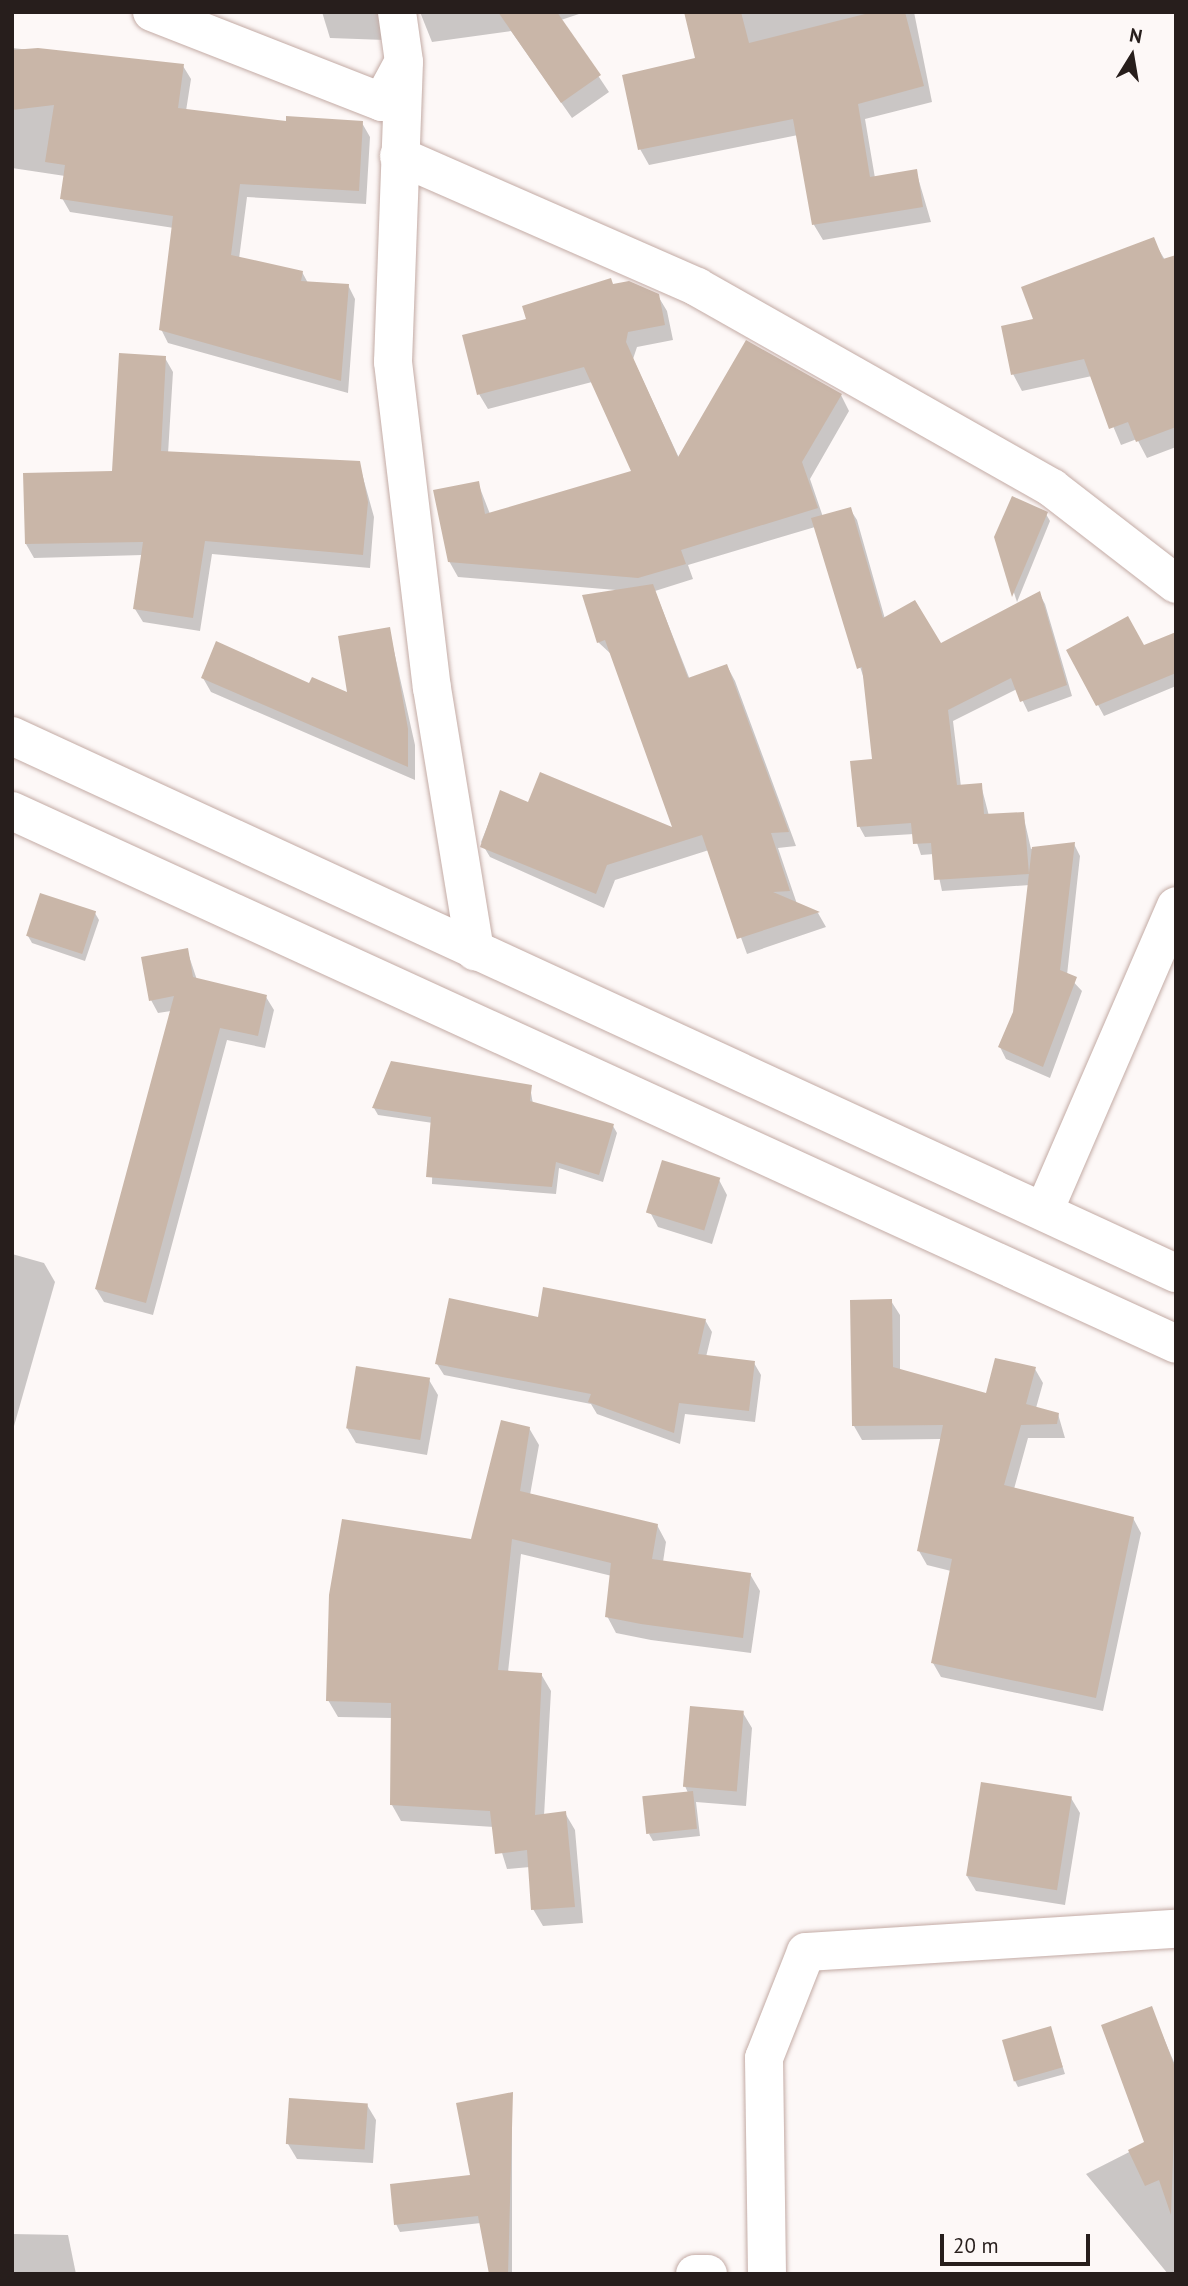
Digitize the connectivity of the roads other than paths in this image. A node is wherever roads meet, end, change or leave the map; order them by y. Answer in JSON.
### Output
{"nodes":[{"id":1,"x":152,"y":12,"type":"edge"},
{"id":2,"x":397,"y":12,"type":"edge"},
{"id":3,"x":404,"y":62,"type":"junction"},
{"id":4,"x":399,"y":156,"type":"junction"},
{"id":5,"x":1176,"y":584,"type":"edge"},
{"id":6,"x":12,"y":736,"type":"edge"},
{"id":7,"x":12,"y":811,"type":"edge"},
{"id":8,"x":1176,"y":906,"type":"edge"},
{"id":9,"x":475,"y":952,"type":"junction"},
{"id":10,"x":1044,"y":1211,"type":"junction"},
{"id":11,"x":1176,"y":1273,"type":"edge"},
{"id":12,"x":1176,"y":1344,"type":"edge"},
{"id":13,"x":1176,"y":1929,"type":"edge"},
{"id":14,"x":695,"y":2274,"type":"edge"},
{"id":15,"x":708,"y":2274,"type":"edge"},
{"id":16,"x":767,"y":2274,"type":"edge"}],
"edges":[{"from":1,"to":3,"type":"street"},
{"from":2,"to":3,"type":"street"},
{"from":3,"to":4,"type":"street"},
{"from":4,"to":5,"type":"street"},
{"from":4,"to":9,"type":"street"},
{"from":6,"to":9,"type":"street"},
{"from":7,"to":12,"type":"street"},
{"from":8,"to":10,"type":"street"},
{"from":9,"to":10,"type":"street"},
{"from":10,"to":11,"type":"street"},
{"from":13,"to":16,"type":"street"},
{"from":14,"to":15,"type":"street"}]}
